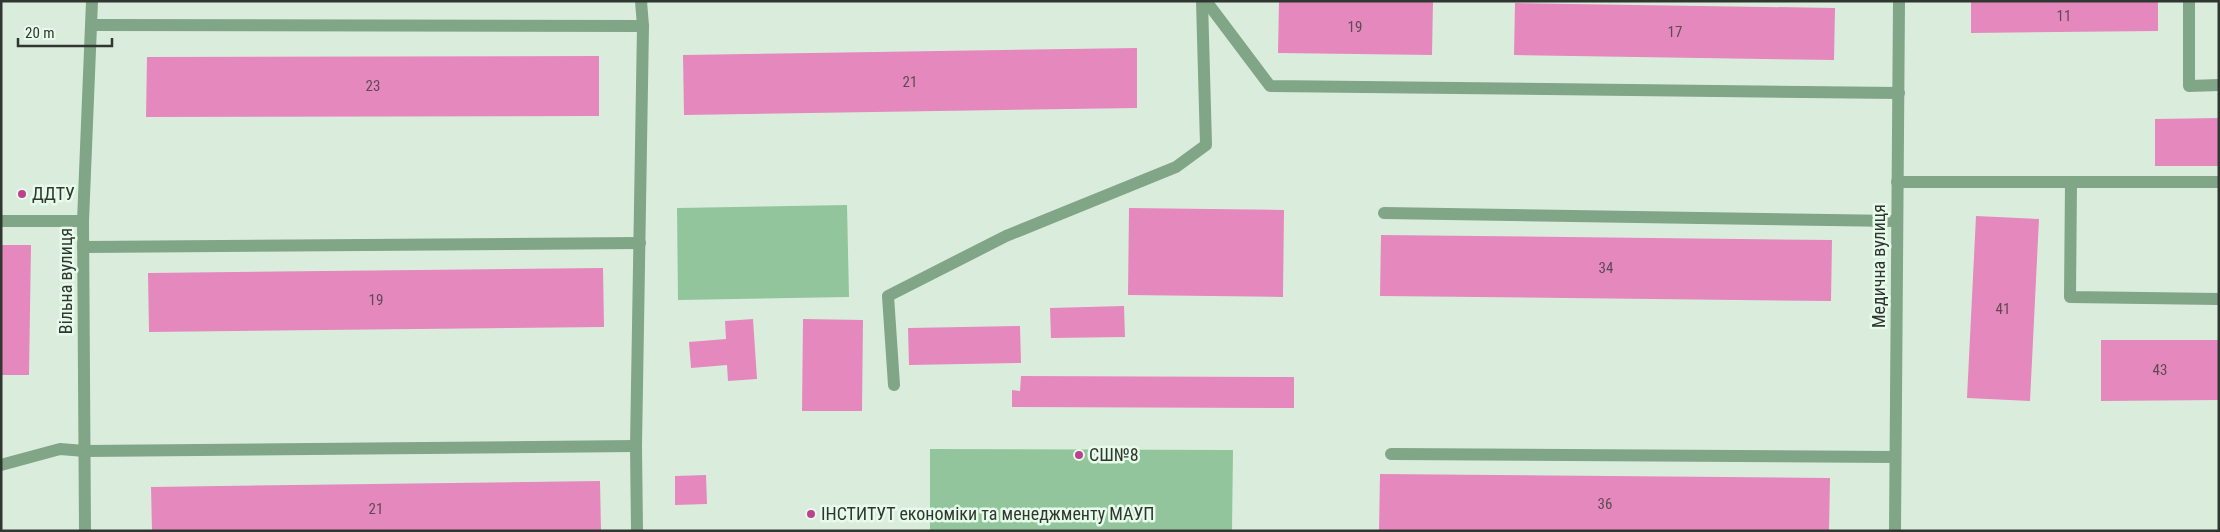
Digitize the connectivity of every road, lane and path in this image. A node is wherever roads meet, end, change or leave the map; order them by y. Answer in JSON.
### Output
{"nodes":[{"id":1,"x":92,"y":1,"type":"edge"},
{"id":2,"x":641,"y":1,"type":"edge"},
{"id":3,"x":1202,"y":1,"type":"edge"},
{"id":4,"x":1206,"y":1,"type":"edge"},
{"id":5,"x":1899,"y":1,"type":"edge"},
{"id":6,"x":2188,"y":1,"type":"edge"},
{"id":7,"x":92,"y":25,"type":"junction"},
{"id":8,"x":642,"y":26,"type":"junction"},
{"id":9,"x":2219,"y":85,"type":"edge"},
{"id":10,"x":1900,"y":93,"type":"junction"},
{"id":11,"x":1897,"y":182,"type":"junction"},
{"id":12,"x":2071,"y":182,"type":"junction"},
{"id":13,"x":2219,"y":182,"type":"edge"},
{"id":14,"x":1384,"y":213,"type":"dead end"},
{"id":15,"x":1,"y":221,"type":"edge"},
{"id":16,"x":84,"y":221,"type":"junction"},
{"id":17,"x":1896,"y":221,"type":"junction"},
{"id":18,"x":640,"y":244,"type":"junction"},
{"id":19,"x":84,"y":247,"type":"junction"},
{"id":20,"x":2219,"y":298,"type":"edge"},
{"id":21,"x":894,"y":385,"type":"dead end"},
{"id":22,"x":636,"y":446,"type":"junction"},
{"id":23,"x":85,"y":451,"type":"junction"},
{"id":24,"x":1391,"y":454,"type":"dead end"},
{"id":25,"x":1895,"y":457,"type":"junction"},
{"id":26,"x":1,"y":465,"type":"edge"},
{"id":27,"x":85,"y":531,"type":"edge"},
{"id":28,"x":637,"y":531,"type":"edge"},
{"id":29,"x":1895,"y":531,"type":"edge"}],
"edges":[{"from":1,"to":7,"type":"street","name":"Вільна вулиця"},
{"from":2,"to":8,"type":"street"},
{"from":3,"to":21,"type":"street"},
{"from":4,"to":10,"type":"street"},
{"from":5,"to":10,"type":"street","name":"Медична вулиця"},
{"from":6,"to":9,"type":"street"},
{"from":7,"to":8,"type":"street"},
{"from":7,"to":16,"type":"street","name":"Вільна вулиця"},
{"from":8,"to":18,"type":"street"},
{"from":10,"to":11,"type":"street","name":"Медична вулиця"},
{"from":11,"to":12,"type":"street"},
{"from":11,"to":17,"type":"street","name":"Медична вулиця"},
{"from":12,"to":13,"type":"street"},
{"from":12,"to":20,"type":"street"},
{"from":14,"to":17,"type":"street"},
{"from":15,"to":16,"type":"street"},
{"from":16,"to":19,"type":"street","name":"Вільна вулиця"},
{"from":17,"to":25,"type":"street","name":"Медична вулиця"},
{"from":18,"to":19,"type":"street"},
{"from":18,"to":22,"type":"street"},
{"from":19,"to":23,"type":"street","name":"Вільна вулиця"},
{"from":22,"to":23,"type":"street"},
{"from":22,"to":28,"type":"street"},
{"from":23,"to":26,"type":"street"},
{"from":23,"to":27,"type":"street","name":"Вільна вулиця"},
{"from":24,"to":25,"type":"street"},
{"from":25,"to":29,"type":"street","name":"Медична вулиця"}]}
